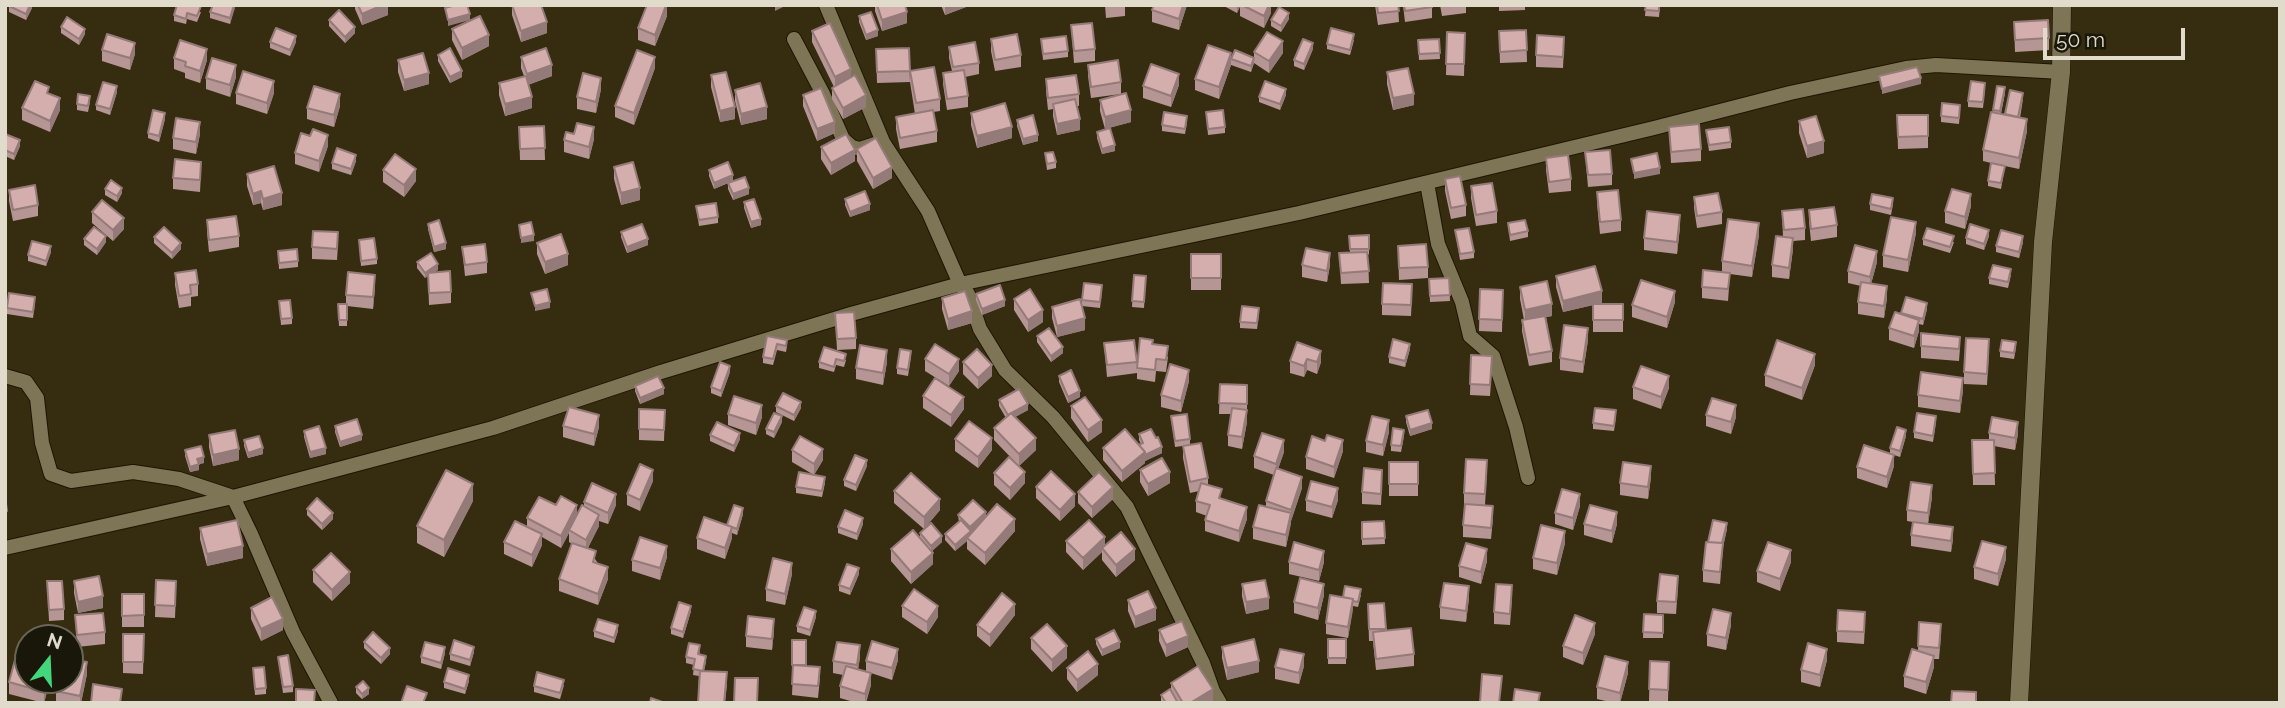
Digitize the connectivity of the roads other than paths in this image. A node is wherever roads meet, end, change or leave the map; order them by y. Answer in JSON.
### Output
{"nodes":[{"id":1,"x":826,"y":5,"type":"edge"},
{"id":2,"x":2062,"y":5,"type":"edge"},
{"id":3,"x":794,"y":39,"type":"dead end"},
{"id":4,"x":2060,"y":72,"type":"junction"},
{"id":5,"x":883,"y":142,"type":"junction"},
{"id":6,"x":1427,"y":183,"type":"junction"},
{"id":7,"x":960,"y":284,"type":"junction"},
{"id":8,"x":5,"y":376,"type":"edge"},
{"id":9,"x":1528,"y":478,"type":"dead end"},
{"id":10,"x":233,"y":497,"type":"junction"},
{"id":11,"x":5,"y":548,"type":"edge"},
{"id":12,"x":331,"y":703,"type":"edge"},
{"id":13,"x":1220,"y":703,"type":"edge"},
{"id":14,"x":2019,"y":703,"type":"edge"}],
"edges":[{"from":1,"to":5,"type":"street"},
{"from":2,"to":4,"type":"street"},
{"from":3,"to":5,"type":"street"},
{"from":4,"to":6,"type":"street"},
{"from":4,"to":14,"type":"street"},
{"from":5,"to":7,"type":"street"},
{"from":6,"to":7,"type":"street"},
{"from":6,"to":9,"type":"street"},
{"from":7,"to":10,"type":"street"},
{"from":7,"to":13,"type":"street"},
{"from":8,"to":10,"type":"street"},
{"from":10,"to":11,"type":"street"},
{"from":10,"to":12,"type":"street"}]}
